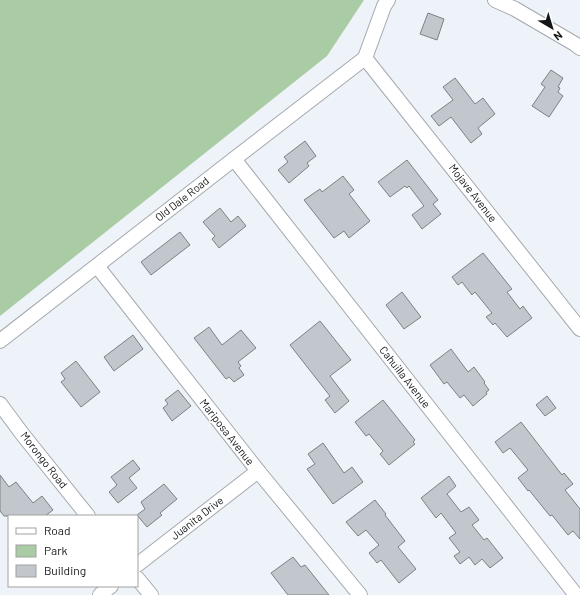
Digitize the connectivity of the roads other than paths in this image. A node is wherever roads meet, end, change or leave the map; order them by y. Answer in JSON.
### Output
{"nodes":[{"id":1,"x":388,"y":0,"type":"edge"},
{"id":2,"x":495,"y":0,"type":"edge"},
{"id":3,"x":580,"y":48,"type":"edge"},
{"id":4,"x":365,"y":58,"type":"junction"},
{"id":5,"x":234,"y":159,"type":"junction"},
{"id":6,"x":97,"y":266,"type":"junction"},
{"id":7,"x":580,"y":329,"type":"edge"},
{"id":8,"x":0,"y":341,"type":"edge"},
{"id":9,"x":0,"y":404,"type":"edge"},
{"id":10,"x":258,"y":471,"type":"junction"},
{"id":11,"x":87,"y":515,"type":"edge"},
{"id":12,"x":138,"y":564,"type":"edge"},
{"id":13,"x":138,"y":579,"type":"edge"},
{"id":14,"x":110,"y":587,"type":"edge"},
{"id":15,"x":100,"y":595,"type":"edge"},
{"id":16,"x":151,"y":595,"type":"edge"},
{"id":17,"x":360,"y":595,"type":"edge"},
{"id":18,"x":576,"y":595,"type":"edge"}],
"edges":[{"from":1,"to":4,"type":"street"},
{"from":2,"to":3,"type":"street"},
{"from":4,"to":5,"type":"street","name":"Old Dale Road"},
{"from":4,"to":7,"type":"street","name":"Mojave Avenue"},
{"from":5,"to":6,"type":"street","name":"Old Dale Road"},
{"from":5,"to":18,"type":"street","name":"Cahuilla Avenue"},
{"from":6,"to":8,"type":"street","name":"Old Dale Road"},
{"from":6,"to":10,"type":"street","name":"Mariposa Avenue"},
{"from":9,"to":11,"type":"street","name":"Morongo Road"},
{"from":10,"to":12,"type":"street","name":"Juanita Drive"},
{"from":10,"to":17,"type":"street","name":"Mariposa Avenue"},
{"from":13,"to":16,"type":"street"},
{"from":14,"to":15,"type":"street"}]}
